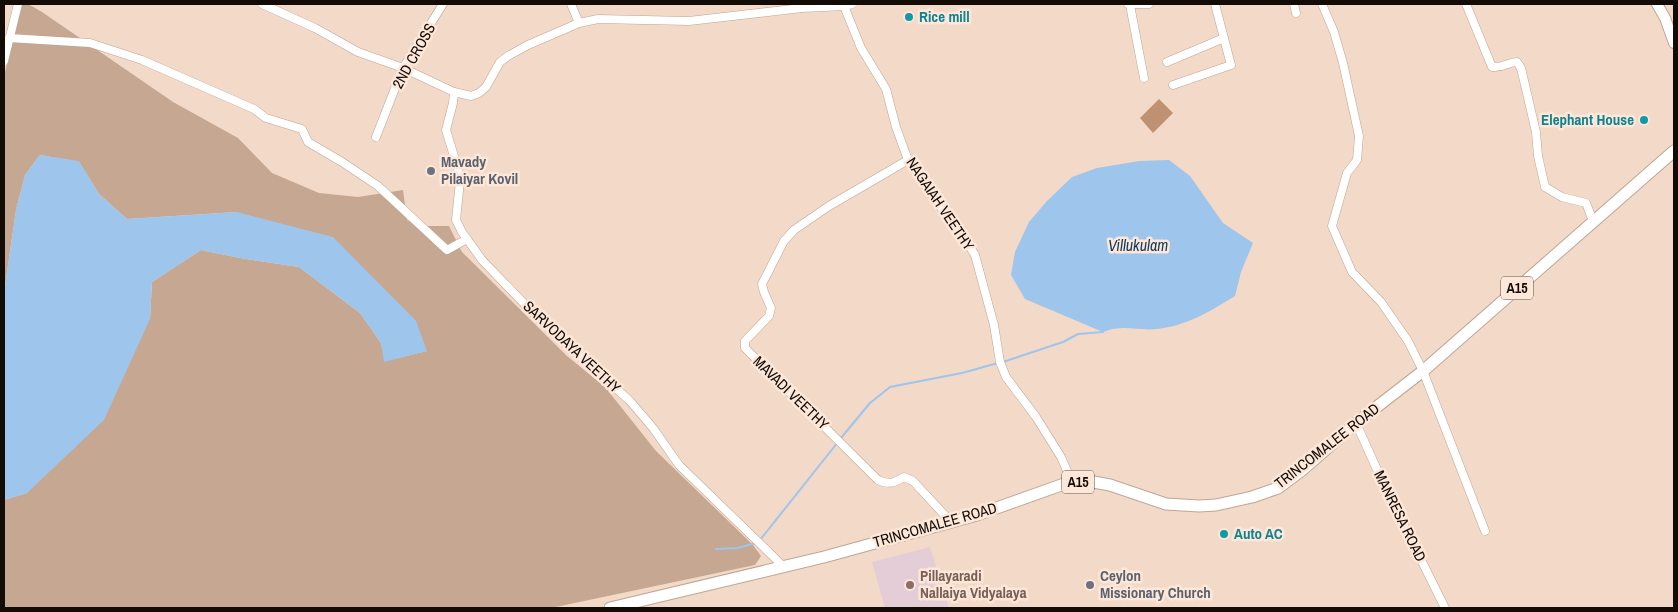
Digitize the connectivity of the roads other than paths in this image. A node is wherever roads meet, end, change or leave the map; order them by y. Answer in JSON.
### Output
{"nodes":[{"id":1,"x":18,"y":4,"type":"edge"},
{"id":2,"x":262,"y":4,"type":"edge"},
{"id":3,"x":443,"y":4,"type":"edge"},
{"id":4,"x":571,"y":4,"type":"edge"},
{"id":5,"x":852,"y":4,"type":"edge"},
{"id":6,"x":1129,"y":4,"type":"edge"},
{"id":7,"x":1150,"y":4,"type":"edge"},
{"id":8,"x":1215,"y":4,"type":"edge"},
{"id":9,"x":1294,"y":4,"type":"edge"},
{"id":10,"x":1322,"y":4,"type":"edge"},
{"id":11,"x":1466,"y":4,"type":"edge"},
{"id":12,"x":1657,"y":4,"type":"edge"},
{"id":13,"x":844,"y":6,"type":"junction"},
{"id":14,"x":1296,"y":13,"type":"dead end"},
{"id":15,"x":579,"y":23,"type":"junction"},
{"id":16,"x":9,"y":38,"type":"junction"},
{"id":17,"x":1224,"y":38,"type":"junction"},
{"id":18,"x":1674,"y":43,"type":"edge"},
{"id":19,"x":4,"y":61,"type":"edge"},
{"id":20,"x":1167,"y":62,"type":"dead end"},
{"id":21,"x":403,"y":68,"type":"junction"},
{"id":22,"x":1144,"y":78,"type":"dead end"},
{"id":23,"x":1173,"y":85,"type":"dead end"},
{"id":24,"x":454,"y":92,"type":"junction"},
{"id":25,"x":376,"y":137,"type":"dead end"},
{"id":26,"x":1674,"y":151,"type":"edge"},
{"id":27,"x":908,"y":160,"type":"junction"},
{"id":28,"x":1593,"y":221,"type":"junction"},
{"id":29,"x":467,"y":239,"type":"junction"},
{"id":30,"x":1423,"y":371,"type":"junction"},
{"id":31,"x":1356,"y":423,"type":"junction"},
{"id":32,"x":1072,"y":482,"type":"junction"},
{"id":33,"x":951,"y":522,"type":"junction"},
{"id":34,"x":1485,"y":531,"type":"dead end"},
{"id":35,"x":783,"y":566,"type":"junction"},
{"id":36,"x":610,"y":608,"type":"edge"},
{"id":37,"x":1445,"y":608,"type":"edge"}],
"edges":[{"from":1,"to":16,"type":"street"},
{"from":2,"to":21,"type":"street"},
{"from":3,"to":21,"type":"street","name":"2ND CROSS"},
{"from":4,"to":15,"type":"street"},
{"from":5,"to":13,"type":"street"},
{"from":6,"to":7,"type":"street"},
{"from":6,"to":22,"type":"street"},
{"from":8,"to":17,"type":"street"},
{"from":9,"to":14,"type":"street"},
{"from":10,"to":30,"type":"street"},
{"from":11,"to":28,"type":"street"},
{"from":12,"to":18,"type":"main road"},
{"from":13,"to":15,"type":"street"},
{"from":13,"to":27,"type":"street","name":"NAGAIAH VEETHY"},
{"from":15,"to":24,"type":"street"},
{"from":16,"to":19,"type":"street"},
{"from":16,"to":29,"type":"street"},
{"from":17,"to":20,"type":"street"},
{"from":17,"to":23,"type":"street"},
{"from":21,"to":24,"type":"street"},
{"from":21,"to":25,"type":"street","name":"2ND CROSS"},
{"from":24,"to":29,"type":"street","name":"SARVODAYA VEETHY"},
{"from":26,"to":28,"type":"highway","name":"TRINCOMALEE ROAD","number":"A15"},
{"from":27,"to":32,"type":"street","name":"NAGAIAH VEETHY"},
{"from":27,"to":33,"type":"street","name":"MAVADI VEETHY"},
{"from":28,"to":30,"type":"highway","name":"TRINCOMALEE ROAD","number":"A15"},
{"from":29,"to":35,"type":"street","name":"SARVODAYA VEETHY"},
{"from":30,"to":31,"type":"highway","name":"TRINCOMALEE ROAD","number":"A15"},
{"from":30,"to":34,"type":"street"},
{"from":31,"to":32,"type":"highway","name":"TRINCOMALEE ROAD","number":"A15"},
{"from":31,"to":37,"type":"street","name":"MANRESA ROAD"},
{"from":32,"to":33,"type":"highway","name":"TRINCOMALEE ROAD","number":"A15"},
{"from":33,"to":35,"type":"highway","name":"TRINCOMALEE ROAD","number":"A15"},
{"from":35,"to":36,"type":"highway","name":"TRINCOMALEE ROAD","number":"A15"}]}
